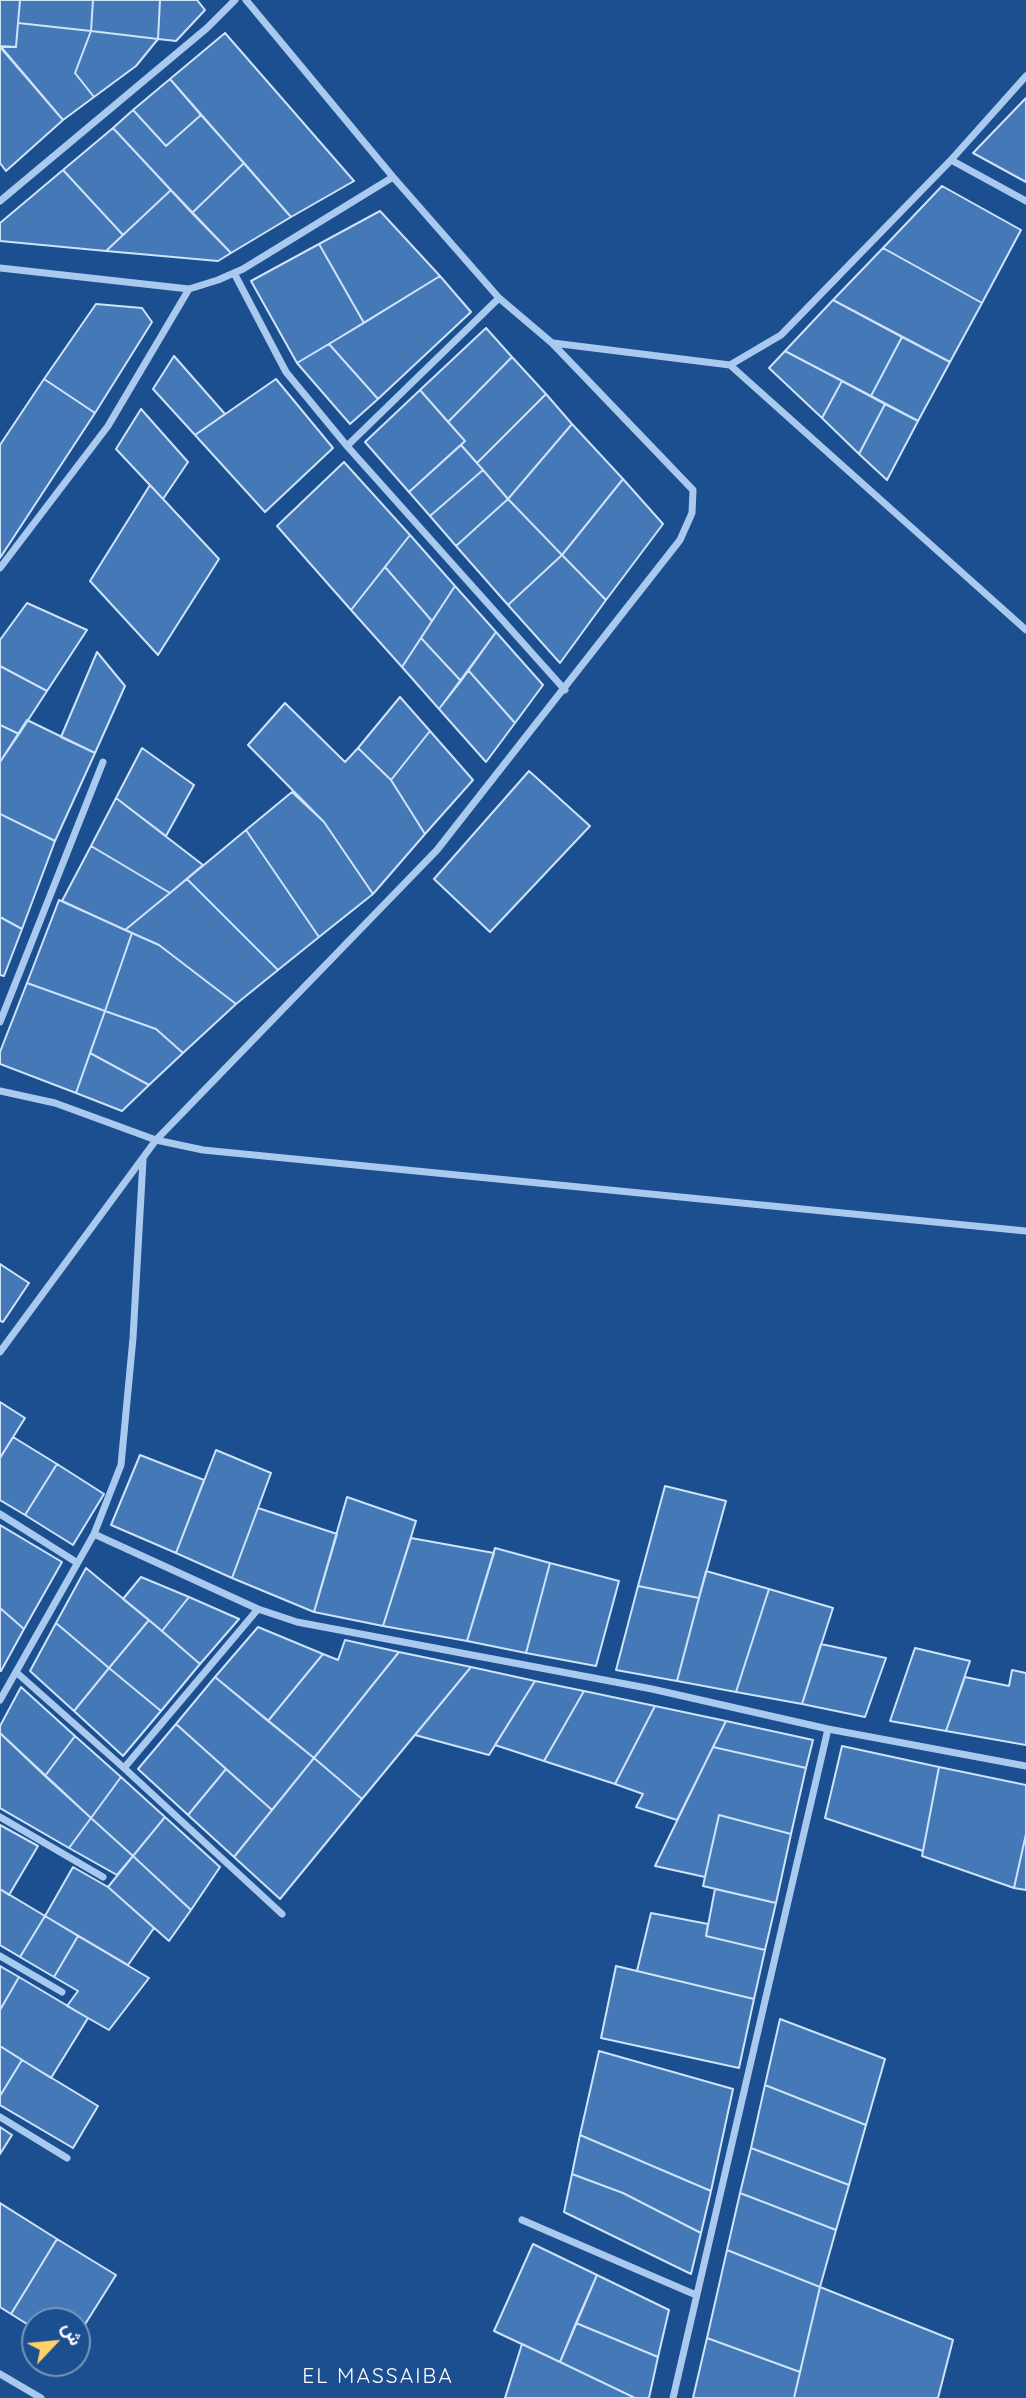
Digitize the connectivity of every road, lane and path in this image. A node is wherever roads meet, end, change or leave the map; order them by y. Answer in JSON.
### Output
{"nodes":[{"id":1,"x":235,"y":0,"type":"edge"},
{"id":2,"x":246,"y":0,"type":"edge"},
{"id":3,"x":1026,"y":76,"type":"edge"},
{"id":4,"x":951,"y":160,"type":"junction"},
{"id":5,"x":393,"y":177,"type":"junction"},
{"id":6,"x":0,"y":201,"type":"edge"},
{"id":7,"x":1026,"y":201,"type":"edge"},
{"id":8,"x":0,"y":268,"type":"edge"},
{"id":9,"x":233,"y":273,"type":"junction"},
{"id":10,"x":189,"y":289,"type":"junction"},
{"id":11,"x":499,"y":298,"type":"junction"},
{"id":12,"x":552,"y":343,"type":"junction"},
{"id":13,"x":730,"y":365,"type":"junction"},
{"id":14,"x":347,"y":446,"type":"junction"},
{"id":15,"x":0,"y":568,"type":"edge"},
{"id":16,"x":1026,"y":630,"type":"edge"},
{"id":17,"x":565,"y":690,"type":"junction"},
{"id":18,"x":103,"y":762,"type":"dead end"},
{"id":19,"x":0,"y":1022,"type":"edge"},
{"id":20,"x":0,"y":1091,"type":"edge"},
{"id":21,"x":156,"y":1140,"type":"junction"},
{"id":22,"x":143,"y":1159,"type":"junction"},
{"id":23,"x":1026,"y":1231,"type":"edge"},
{"id":24,"x":0,"y":1352,"type":"edge"},
{"id":25,"x":0,"y":1514,"type":"edge"},
{"id":26,"x":94,"y":1534,"type":"junction"},
{"id":27,"x":76,"y":1562,"type":"junction"},
{"id":28,"x":258,"y":1609,"type":"junction"},
{"id":29,"x":16,"y":1672,"type":"junction"},
{"id":30,"x":0,"y":1700,"type":"edge"},
{"id":31,"x":828,"y":1729,"type":"junction"},
{"id":32,"x":1026,"y":1766,"type":"edge"},
{"id":33,"x":124,"y":1768,"type":"junction"},
{"id":34,"x":0,"y":1818,"type":"edge"},
{"id":35,"x":103,"y":1877,"type":"dead end"},
{"id":36,"x":282,"y":1914,"type":"dead end"},
{"id":37,"x":0,"y":1956,"type":"edge"},
{"id":38,"x":62,"y":1992,"type":"dead end"},
{"id":39,"x":0,"y":2117,"type":"edge"},
{"id":40,"x":67,"y":2158,"type":"dead end"},
{"id":41,"x":522,"y":2220,"type":"dead end"},
{"id":42,"x":696,"y":2295,"type":"junction"},
{"id":43,"x":0,"y":2374,"type":"edge"},
{"id":44,"x":41,"y":2398,"type":"edge"},
{"id":45,"x":673,"y":2398,"type":"edge"}],
"edges":[{"from":1,"to":6,"type":"street"},
{"from":2,"to":5,"type":"street"},
{"from":3,"to":4,"type":"street"},
{"from":4,"to":7,"type":"street"},
{"from":4,"to":13,"type":"street"},
{"from":5,"to":9,"type":"street"},
{"from":5,"to":11,"type":"street"},
{"from":8,"to":10,"type":"street"},
{"from":9,"to":10,"type":"street"},
{"from":9,"to":14,"type":"street"},
{"from":10,"to":15,"type":"street"},
{"from":11,"to":12,"type":"street"},
{"from":11,"to":14,"type":"street"},
{"from":12,"to":13,"type":"street"},
{"from":12,"to":17,"type":"street"},
{"from":13,"to":16,"type":"street"},
{"from":14,"to":17,"type":"street"},
{"from":17,"to":21,"type":"street"},
{"from":18,"to":19,"type":"street"},
{"from":20,"to":21,"type":"street"},
{"from":21,"to":22,"type":"street"},
{"from":21,"to":23,"type":"street"},
{"from":22,"to":24,"type":"street"},
{"from":22,"to":26,"type":"street"},
{"from":25,"to":27,"type":"street"},
{"from":26,"to":27,"type":"street"},
{"from":26,"to":28,"type":"street"},
{"from":27,"to":29,"type":"street"},
{"from":28,"to":31,"type":"street"},
{"from":28,"to":33,"type":"street"},
{"from":29,"to":30,"type":"street"},
{"from":29,"to":33,"type":"street"},
{"from":31,"to":32,"type":"street"},
{"from":31,"to":42,"type":"street"},
{"from":33,"to":36,"type":"street"},
{"from":34,"to":35,"type":"street"},
{"from":37,"to":38,"type":"street"},
{"from":39,"to":40,"type":"street"},
{"from":41,"to":42,"type":"street"},
{"from":42,"to":45,"type":"street"},
{"from":43,"to":44,"type":"street"}]}
